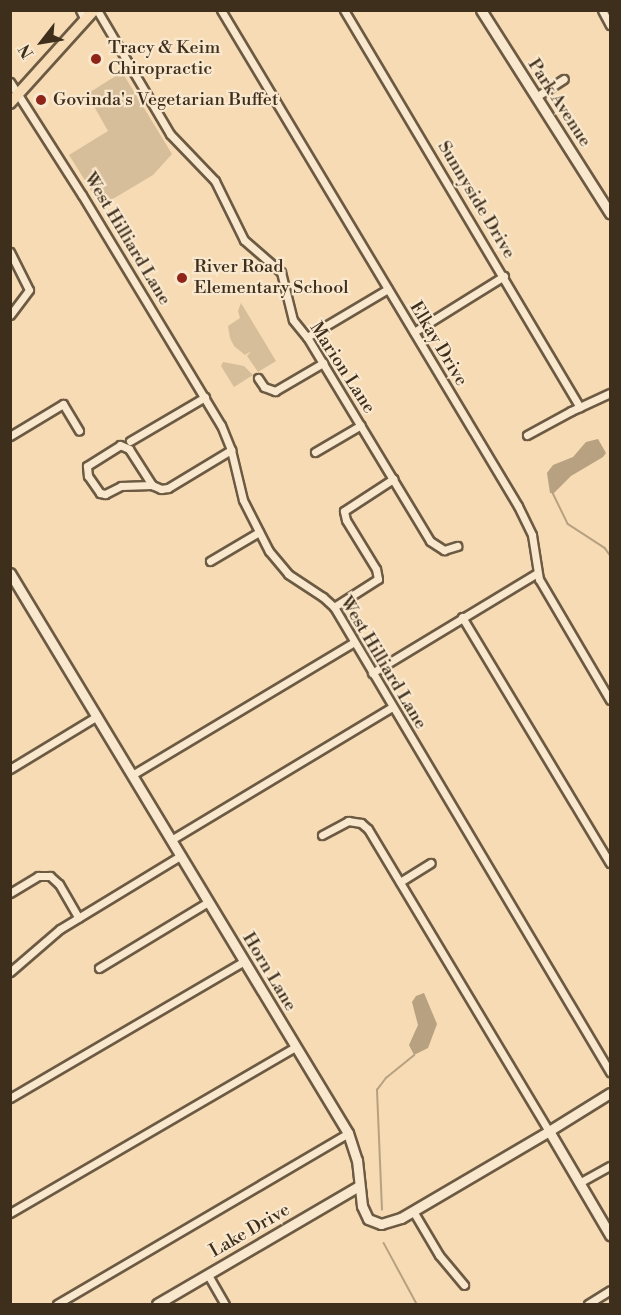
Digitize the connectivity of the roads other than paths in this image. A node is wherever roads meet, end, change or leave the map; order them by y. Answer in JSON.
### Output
{"nodes":[{"id":1,"x":95,"y":10,"type":"edge"},
{"id":2,"x":221,"y":10,"type":"edge"},
{"id":3,"x":344,"y":10,"type":"edge"},
{"id":4,"x":481,"y":10,"type":"edge"},
{"id":5,"x":602,"y":10,"type":"edge"},
{"id":6,"x":82,"y":15,"type":"edge"},
{"id":7,"x":610,"y":25,"type":"edge"},
{"id":8,"x":564,"y":79,"type":"dead end"},
{"id":9,"x":10,"y":82,"type":"edge"},
{"id":10,"x":536,"y":97,"type":"junction"},
{"id":11,"x":14,"y":99,"type":"edge"},
{"id":12,"x":610,"y":213,"type":"edge"},
{"id":13,"x":10,"y":252,"type":"edge"},
{"id":14,"x":504,"y":276,"type":"junction"},
{"id":15,"x":388,"y":289,"type":"junction"},
{"id":16,"x":10,"y":315,"type":"edge"},
{"id":17,"x":414,"y":332,"type":"junction"},
{"id":18,"x":307,"y":338,"type":"junction"},
{"id":19,"x":323,"y":363,"type":"junction"},
{"id":20,"x":258,"y":378,"type":"dead end"},
{"id":21,"x":610,"y":393,"type":"edge"},
{"id":22,"x":205,"y":398,"type":"junction"},
{"id":23,"x":580,"y":407,"type":"junction"},
{"id":24,"x":361,"y":425,"type":"junction"},
{"id":25,"x":79,"y":431,"type":"dead end"},
{"id":26,"x":527,"y":435,"type":"dead end"},
{"id":27,"x":10,"y":436,"type":"edge"},
{"id":28,"x":130,"y":441,"type":"dead end"},
{"id":29,"x":231,"y":450,"type":"junction"},
{"id":30,"x":315,"y":452,"type":"dead end"},
{"id":31,"x":393,"y":479,"type":"junction"},
{"id":32,"x":152,"y":485,"type":"junction"},
{"id":33,"x":259,"y":532,"type":"junction"},
{"id":34,"x":457,"y":546,"type":"dead end"},
{"id":35,"x":210,"y":561,"type":"dead end"},
{"id":36,"x":10,"y":573,"type":"edge"},
{"id":37,"x":537,"y":573,"type":"junction"},
{"id":38,"x":334,"y":608,"type":"junction"},
{"id":39,"x":462,"y":617,"type":"junction"},
{"id":40,"x":354,"y":642,"type":"junction"},
{"id":41,"x":372,"y":673,"type":"junction"},
{"id":42,"x":610,"y":700,"type":"edge"},
{"id":43,"x":392,"y":707,"type":"junction"},
{"id":44,"x":97,"y":716,"type":"junction"},
{"id":45,"x":10,"y":769,"type":"edge"},
{"id":46,"x":132,"y":775,"type":"junction"},
{"id":47,"x":322,"y":835,"type":"dead end"},
{"id":48,"x":171,"y":840,"type":"junction"},
{"id":49,"x":180,"y":856,"type":"junction"},
{"id":50,"x":431,"y":863,"type":"dead end"},
{"id":51,"x":610,"y":863,"type":"edge"},
{"id":52,"x":400,"y":882,"type":"junction"},
{"id":53,"x":10,"y":892,"type":"edge"},
{"id":54,"x":208,"y":902,"type":"junction"},
{"id":55,"x":79,"y":918,"type":"junction"},
{"id":56,"x":244,"y":961,"type":"junction"},
{"id":57,"x":99,"y":968,"type":"dead end"},
{"id":58,"x":10,"y":972,"type":"edge"},
{"id":59,"x":295,"y":1047,"type":"junction"},
{"id":60,"x":610,"y":1072,"type":"edge"},
{"id":61,"x":610,"y":1093,"type":"edge"},
{"id":62,"x":10,"y":1098,"type":"edge"},
{"id":63,"x":549,"y":1131,"type":"junction"},
{"id":64,"x":348,"y":1133,"type":"junction"},
{"id":65,"x":610,"y":1166,"type":"edge"},
{"id":66,"x":579,"y":1183,"type":"junction"},
{"id":67,"x":359,"y":1186,"type":"junction"},
{"id":68,"x":413,"y":1211,"type":"junction"},
{"id":69,"x":10,"y":1213,"type":"edge"},
{"id":70,"x":610,"y":1235,"type":"edge"},
{"id":71,"x":208,"y":1275,"type":"junction"},
{"id":72,"x":464,"y":1285,"type":"dead end"},
{"id":73,"x":610,"y":1290,"type":"edge"},
{"id":74,"x":57,"y":1305,"type":"edge"},
{"id":75,"x":157,"y":1305,"type":"edge"},
{"id":76,"x":225,"y":1305,"type":"edge"},
{"id":77,"x":588,"y":1305,"type":"edge"}],
"edges":[{"from":1,"to":6,"type":"main road"},
{"from":1,"to":18,"type":"street","name":"Marion Lane"},
{"from":2,"to":15,"type":"street","name":"Elkay Drive"},
{"from":3,"to":14,"type":"street","name":"Sunnyside Drive"},
{"from":4,"to":10,"type":"street","name":"Park Avenue"},
{"from":5,"to":7,"type":"street"},
{"from":6,"to":11,"type":"main road"},
{"from":8,"to":10,"type":"street"},
{"from":9,"to":11,"type":"street","name":"West Hilliard Lane"},
{"from":10,"to":12,"type":"street","name":"Park Avenue"},
{"from":11,"to":22,"type":"street","name":"West Hilliard Lane"},
{"from":13,"to":16,"type":"street"},
{"from":14,"to":17,"type":"street"},
{"from":14,"to":23,"type":"street","name":"Sunnyside Drive"},
{"from":15,"to":17,"type":"street","name":"Elkay Drive"},
{"from":15,"to":18,"type":"street"},
{"from":17,"to":37,"type":"street","name":"Elkay Drive"},
{"from":18,"to":19,"type":"street","name":"Marion Lane"},
{"from":19,"to":20,"type":"street"},
{"from":19,"to":24,"type":"street","name":"Marion Lane"},
{"from":21,"to":23,"type":"street"},
{"from":22,"to":28,"type":"street"},
{"from":22,"to":29,"type":"street","name":"West Hilliard Lane"},
{"from":23,"to":26,"type":"street"},
{"from":24,"to":30,"type":"street"},
{"from":24,"to":31,"type":"street","name":"Marion Lane"},
{"from":25,"to":27,"type":"street"},
{"from":29,"to":32,"type":"street"},
{"from":29,"to":33,"type":"street","name":"West Hilliard Lane"},
{"from":31,"to":34,"type":"street","name":"Marion Lane"},
{"from":31,"to":38,"type":"street"},
{"from":32,"to":32,"type":"street"},
{"from":33,"to":35,"type":"street"},
{"from":33,"to":38,"type":"street","name":"West Hilliard Lane"},
{"from":36,"to":44,"type":"street","name":"Horn Lane"},
{"from":37,"to":39,"type":"street"},
{"from":37,"to":42,"type":"street","name":"Elkay Drive"},
{"from":38,"to":40,"type":"street","name":"West Hilliard Lane"},
{"from":39,"to":41,"type":"street"},
{"from":39,"to":51,"type":"street"},
{"from":40,"to":41,"type":"street","name":"West Hilliard Lane"},
{"from":40,"to":46,"type":"street"},
{"from":41,"to":43,"type":"street","name":"West Hilliard Lane"},
{"from":43,"to":48,"type":"street"},
{"from":43,"to":60,"type":"street","name":"West Hilliard Lane"},
{"from":44,"to":45,"type":"street"},
{"from":44,"to":46,"type":"street","name":"Horn Lane"},
{"from":46,"to":48,"type":"street","name":"Horn Lane"},
{"from":47,"to":52,"type":"street"},
{"from":48,"to":49,"type":"street","name":"Horn Lane"},
{"from":49,"to":54,"type":"street","name":"Horn Lane"},
{"from":49,"to":55,"type":"street"},
{"from":50,"to":52,"type":"street"},
{"from":52,"to":63,"type":"street"},
{"from":53,"to":55,"type":"street"},
{"from":54,"to":56,"type":"street","name":"Horn Lane"},
{"from":54,"to":57,"type":"street"},
{"from":55,"to":58,"type":"street"},
{"from":56,"to":59,"type":"street","name":"Horn Lane"},
{"from":56,"to":62,"type":"street"},
{"from":59,"to":64,"type":"street","name":"Horn Lane"},
{"from":59,"to":69,"type":"street"},
{"from":61,"to":63,"type":"street","name":"Horn Lane"},
{"from":63,"to":66,"type":"street"},
{"from":63,"to":68,"type":"street","name":"Horn Lane"},
{"from":64,"to":67,"type":"street","name":"Horn Lane"},
{"from":64,"to":74,"type":"street"},
{"from":65,"to":66,"type":"street"},
{"from":66,"to":70,"type":"street"},
{"from":67,"to":68,"type":"street","name":"Horn Lane"},
{"from":67,"to":71,"type":"street","name":"Lake Drive"},
{"from":68,"to":72,"type":"street"},
{"from":71,"to":75,"type":"street","name":"Lake Drive"},
{"from":71,"to":76,"type":"street"},
{"from":73,"to":77,"type":"street"}]}
